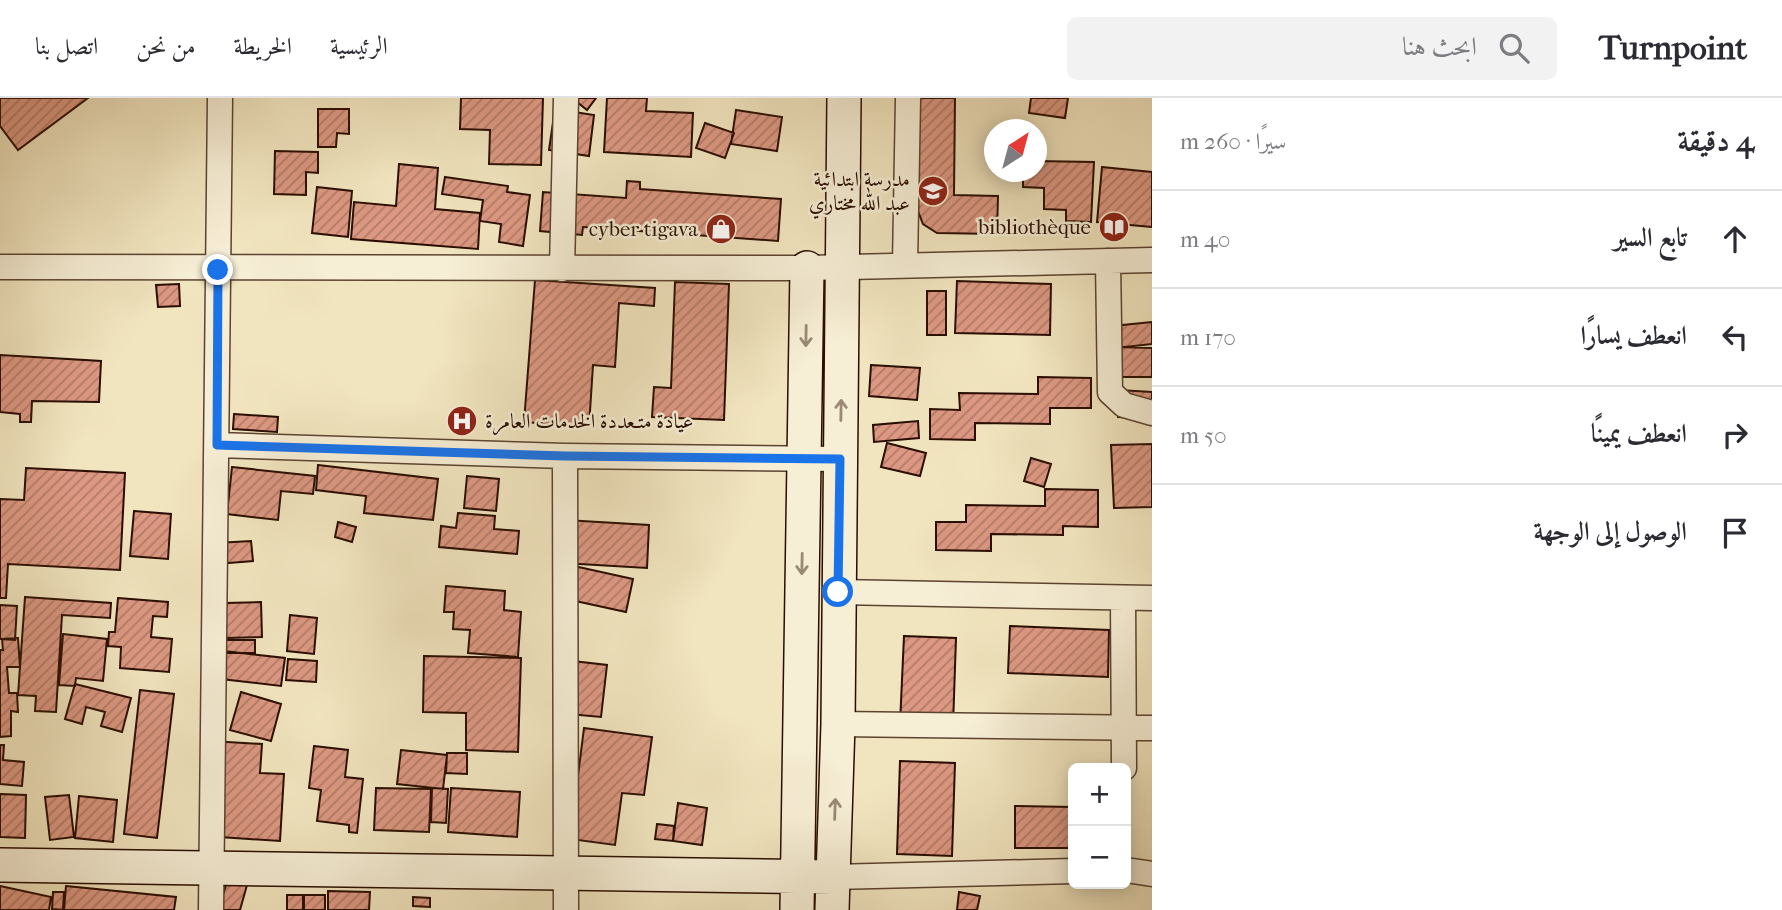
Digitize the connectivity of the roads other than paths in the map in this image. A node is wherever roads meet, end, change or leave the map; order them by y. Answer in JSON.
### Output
{"nodes":[{"id":1,"x":220,"y":98,"type":"edge"},
{"id":2,"x":566,"y":98,"type":"edge"},
{"id":3,"x":844,"y":98,"type":"edge"},
{"id":4,"x":908,"y":98,"type":"edge"},
{"id":5,"x":1152,"y":260,"type":"edge"},
{"id":6,"x":1108,"y":261,"type":"junction"},
{"id":7,"x":905,"y":264,"type":"junction"},
{"id":8,"x":0,"y":267,"type":"edge"},
{"id":9,"x":843,"y":267,"type":"junction"},
{"id":10,"x":807,"y":268,"type":"junction"},
{"id":11,"x":562,"y":269,"type":"junction"},
{"id":12,"x":218,"y":270,"type":"junction"},
{"id":13,"x":1152,"y":413,"type":"edge"},
{"id":14,"x":217,"y":445,"type":"junction"},
{"id":15,"x":565,"y":456,"type":"junction"},
{"id":16,"x":840,"y":459,"type":"junction"},
{"id":17,"x":804,"y":461,"type":"junction"},
{"id":18,"x":838,"y":592,"type":"junction"},
{"id":19,"x":1123,"y":598,"type":"junction"},
{"id":20,"x":1152,"y":598,"type":"edge"},
{"id":21,"x":838,"y":724,"type":"junction"},
{"id":22,"x":1123,"y":727,"type":"junction"},
{"id":23,"x":1152,"y":728,"type":"edge"},
{"id":24,"x":1124,"y":763,"type":"edge"},
{"id":25,"x":0,"y":864,"type":"edge"},
{"id":26,"x":213,"y":866,"type":"junction"},
{"id":27,"x":566,"y":871,"type":"junction"},
{"id":28,"x":1068,"y":871,"type":"edge"},
{"id":29,"x":1131,"y":871,"type":"edge"},
{"id":30,"x":1152,"y":874,"type":"edge"},
{"id":31,"x":797,"y":875,"type":"junction"},
{"id":32,"x":833,"y":877,"type":"junction"},
{"id":33,"x":211,"y":910,"type":"edge"},
{"id":34,"x":566,"y":910,"type":"edge"},
{"id":35,"x":797,"y":910,"type":"edge"},
{"id":36,"x":832,"y":910,"type":"edge"}],
"edges":[{"from":1,"to":12,"type":"street"},
{"from":2,"to":11,"type":"street"},
{"from":3,"to":9,"type":"street"},
{"from":4,"to":7,"type":"street"},
{"from":5,"to":6,"type":"street"},
{"from":6,"to":7,"type":"street"},
{"from":6,"to":13,"type":"street"},
{"from":7,"to":9,"type":"street"},
{"from":8,"to":12,"type":"street"},
{"from":9,"to":10,"type":"street"},
{"from":16,"to":9,"type":"street","one_way":true},
{"from":10,"to":11,"type":"street"},
{"from":10,"to":17,"type":"street","one_way":true},
{"from":11,"to":12,"type":"street"},
{"from":12,"to":14,"type":"street"},
{"from":14,"to":15,"type":"street"},
{"from":14,"to":26,"type":"street"},
{"from":15,"to":17,"type":"street"},
{"from":15,"to":27,"type":"street"},
{"from":16,"to":17,"type":"street"},
{"from":16,"to":18,"type":"street"},
{"from":17,"to":31,"type":"street","one_way":true},
{"from":18,"to":19,"type":"street"},
{"from":18,"to":21,"type":"street"},
{"from":19,"to":20,"type":"street"},
{"from":19,"to":22,"type":"street"},
{"from":21,"to":22,"type":"street"},
{"from":32,"to":21,"type":"street","one_way":true},
{"from":22,"to":23,"type":"street"},
{"from":22,"to":24,"type":"street"},
{"from":25,"to":26,"type":"street"},
{"from":26,"to":27,"type":"street"},
{"from":26,"to":33,"type":"street"},
{"from":27,"to":31,"type":"street"},
{"from":27,"to":34,"type":"street"},
{"from":28,"to":32,"type":"street"},
{"from":29,"to":30,"type":"street"},
{"from":31,"to":32,"type":"street"},
{"from":31,"to":35,"type":"street"},
{"from":32,"to":36,"type":"street"}]}
